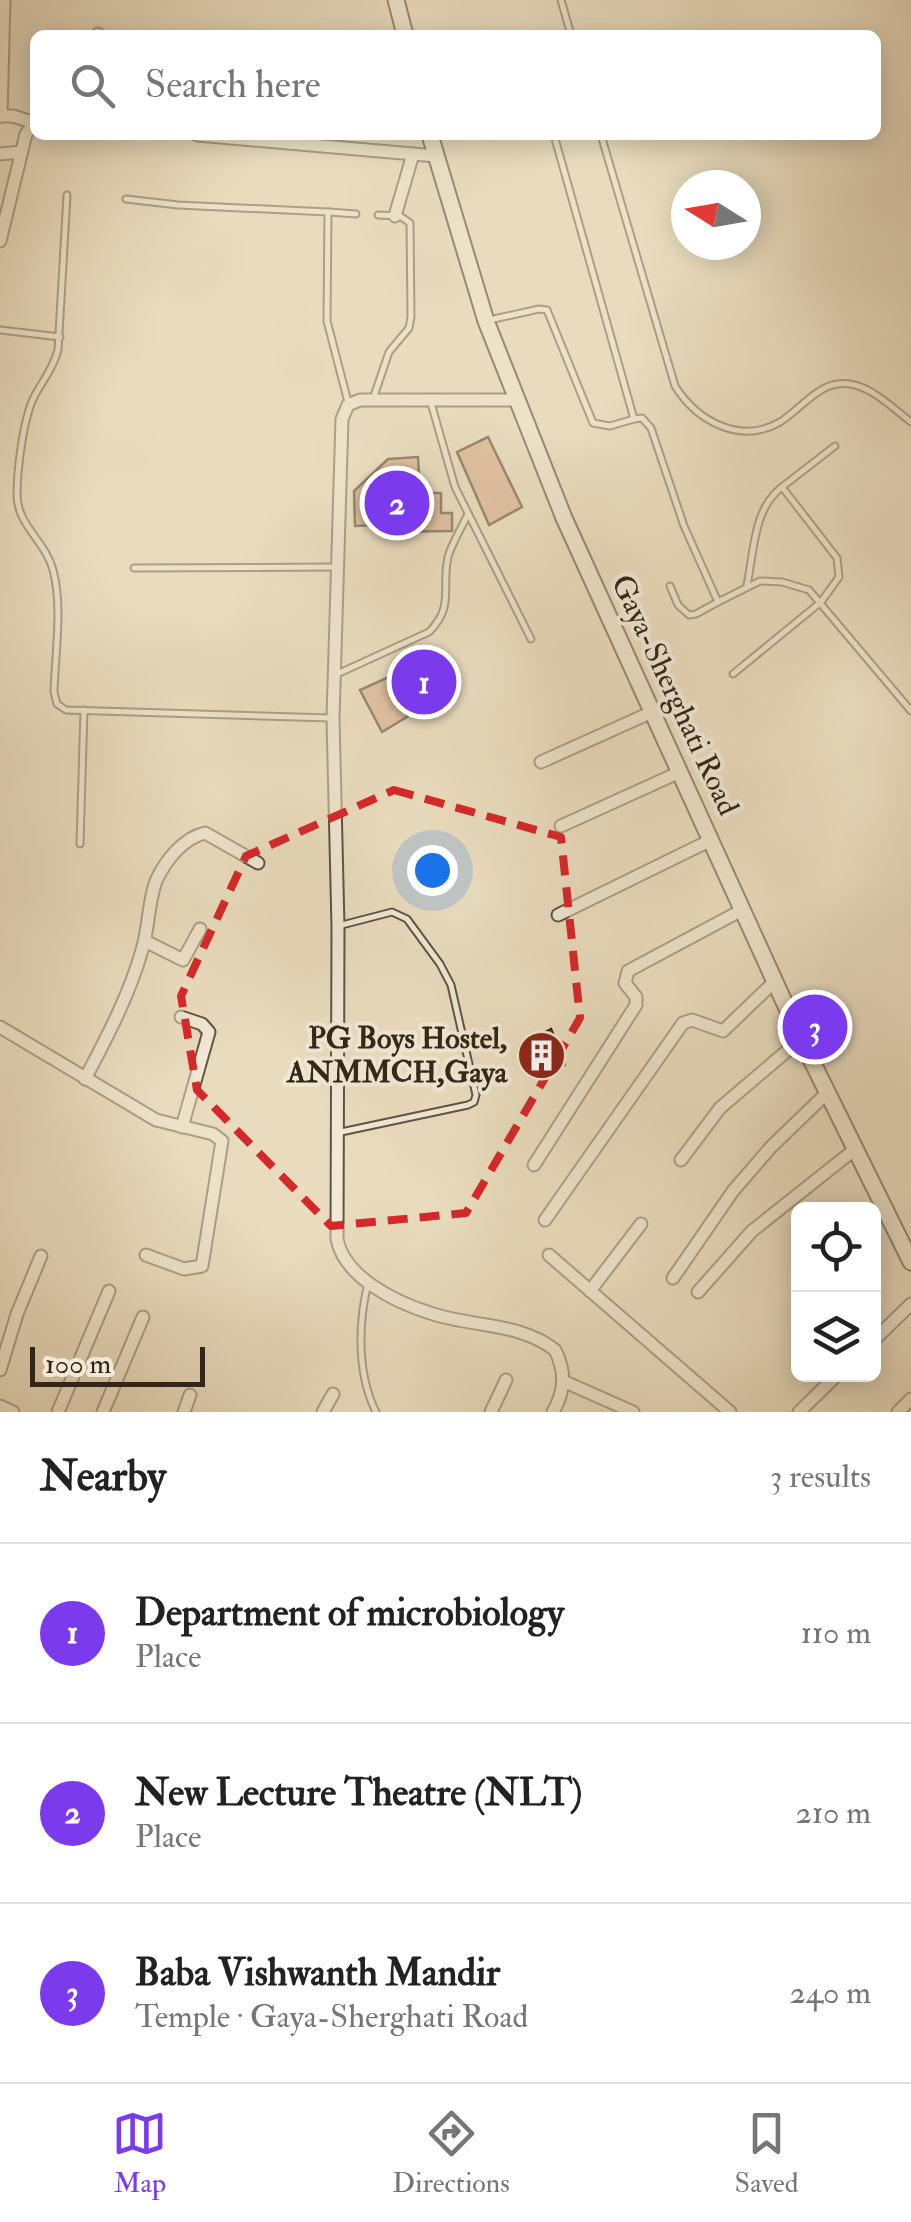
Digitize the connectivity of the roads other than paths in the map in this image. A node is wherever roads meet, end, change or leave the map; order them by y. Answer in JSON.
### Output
{"nodes":[{"id":1,"x":4,"y":0,"type":"edge"},
{"id":2,"x":396,"y":0,"type":"edge"},
{"id":3,"x":561,"y":0,"type":"edge"},
{"id":4,"x":404,"y":30,"type":"edge"},
{"id":5,"x":570,"y":30,"type":"edge"},
{"id":6,"x":0,"y":116,"type":"edge"},
{"id":7,"x":30,"y":121,"type":"edge"},
{"id":8,"x":30,"y":129,"type":"edge"},
{"id":9,"x":254,"y":140,"type":"edge"},
{"id":10,"x":431,"y":140,"type":"edge"},
{"id":11,"x":555,"y":140,"type":"edge"},
{"id":12,"x":602,"y":140,"type":"edge"},
{"id":13,"x":22,"y":152,"type":"junction"},
{"id":14,"x":0,"y":154,"type":"edge"},
{"id":15,"x":412,"y":154,"type":"junction"},
{"id":16,"x":436,"y":156,"type":"junction"},
{"id":17,"x":67,"y":195,"type":"dead end"},
{"id":18,"x":126,"y":199,"type":"dead end"},
{"id":19,"x":328,"y":212,"type":"junction"},
{"id":20,"x":356,"y":214,"type":"dead end"},
{"id":21,"x":378,"y":215,"type":"dead end"},
{"id":22,"x":395,"y":216,"type":"junction"},
{"id":23,"x":1,"y":232,"type":"edge"},
{"id":24,"x":486,"y":321,"type":"junction"},
{"id":25,"x":0,"y":330,"type":"edge"},
{"id":26,"x":60,"y":337,"type":"junction"},
{"id":27,"x":373,"y":399,"type":"junction"},
{"id":28,"x":516,"y":400,"type":"junction"},
{"id":29,"x":431,"y":402,"type":"junction"},
{"id":30,"x":348,"y":405,"type":"junction"},
{"id":31,"x":634,"y":419,"type":"junction"},
{"id":32,"x":911,"y":422,"type":"edge"},
{"id":33,"x":835,"y":446,"type":"dead end"},
{"id":34,"x":782,"y":487,"type":"junction"},
{"id":35,"x":468,"y":514,"type":"junction"},
{"id":36,"x":336,"y":567,"type":"junction"},
{"id":37,"x":134,"y":568,"type":"dead end"},
{"id":38,"x":747,"y":585,"type":"junction"},
{"id":39,"x":670,"y":586,"type":"dead end"},
{"id":40,"x":718,"y":602,"type":"junction"},
{"id":41,"x":821,"y":602,"type":"junction"},
{"id":42,"x":531,"y":639,"type":"dead end"},
{"id":43,"x":733,"y":674,"type":"dead end"},
{"id":44,"x":334,"y":676,"type":"junction"},
{"id":45,"x":84,"y":710,"type":"junction"},
{"id":46,"x":911,"y":711,"type":"edge"},
{"id":47,"x":652,"y":712,"type":"junction"},
{"id":48,"x":333,"y":718,"type":"junction"},
{"id":49,"x":542,"y":762,"type":"dead end"},
{"id":50,"x":680,"y":772,"type":"junction"},
{"id":51,"x":562,"y":826,"type":"dead end"},
{"id":52,"x":711,"y":840,"type":"junction"},
{"id":53,"x":80,"y":844,"type":"dead end"},
{"id":54,"x":258,"y":863,"type":"dead end"},
{"id":55,"x":742,"y":910,"type":"junction"},
{"id":56,"x":558,"y":915,"type":"dead end"},
{"id":57,"x":338,"y":926,"type":"junction"},
{"id":58,"x":200,"y":929,"type":"dead end"},
{"id":59,"x":145,"y":941,"type":"junction"},
{"id":60,"x":774,"y":982,"type":"junction"},
{"id":61,"x":181,"y":1017,"type":"dead end"},
{"id":62,"x":0,"y":1027,"type":"edge"},
{"id":63,"x":801,"y":1040,"type":"junction"},
{"id":64,"x":85,"y":1079,"type":"junction"},
{"id":65,"x":827,"y":1093,"type":"junction"},
{"id":66,"x":182,"y":1127,"type":"junction"},
{"id":67,"x":338,"y":1132,"type":"junction"},
{"id":68,"x":854,"y":1150,"type":"junction"},
{"id":69,"x":681,"y":1160,"type":"dead end"},
{"id":70,"x":534,"y":1165,"type":"dead end"},
{"id":71,"x":545,"y":1220,"type":"dead end"},
{"id":72,"x":641,"y":1224,"type":"dead end"},
{"id":73,"x":146,"y":1255,"type":"dead end"},
{"id":74,"x":549,"y":1255,"type":"dead end"},
{"id":75,"x":41,"y":1256,"type":"dead end"},
{"id":76,"x":911,"y":1262,"type":"edge"},
{"id":77,"x":673,"y":1278,"type":"dead end"},
{"id":78,"x":368,"y":1282,"type":"junction"},
{"id":79,"x":590,"y":1290,"type":"junction"},
{"id":80,"x":109,"y":1291,"type":"dead end"},
{"id":81,"x":698,"y":1292,"type":"dead end"},
{"id":82,"x":911,"y":1304,"type":"edge"},
{"id":83,"x":143,"y":1317,"type":"dead end"},
{"id":84,"x":881,"y":1333,"type":"edge"},
{"id":85,"x":0,"y":1370,"type":"edge"},
{"id":86,"x":506,"y":1380,"type":"dead end"},
{"id":87,"x":563,"y":1381,"type":"junction"},
{"id":88,"x":830,"y":1382,"type":"edge"},
{"id":89,"x":333,"y":1394,"type":"dead end"},
{"id":90,"x":190,"y":1395,"type":"dead end"},
{"id":91,"x":911,"y":1400,"type":"edge"},
{"id":92,"x":0,"y":1406,"type":"edge"},
{"id":93,"x":13,"y":1412,"type":"edge"},
{"id":94,"x":58,"y":1412,"type":"edge"},
{"id":95,"x":103,"y":1412,"type":"edge"},
{"id":96,"x":184,"y":1412,"type":"edge"},
{"id":97,"x":323,"y":1412,"type":"edge"},
{"id":98,"x":376,"y":1412,"type":"edge"},
{"id":99,"x":490,"y":1412,"type":"edge"},
{"id":100,"x":553,"y":1412,"type":"edge"},
{"id":101,"x":633,"y":1412,"type":"edge"},
{"id":102,"x":730,"y":1412,"type":"edge"},
{"id":103,"x":799,"y":1412,"type":"edge"},
{"id":104,"x":898,"y":1412,"type":"edge"}],
"edges":[{"from":1,"to":6,"type":"street"},
{"from":2,"to":4,"type":"main road"},
{"from":3,"to":5,"type":"lane"},
{"from":6,"to":7,"type":"street"},
{"from":8,"to":13,"type":"street"},
{"from":9,"to":15,"type":"street"},
{"from":10,"to":16,"type":"main road","name":"Gaya-Sherghati Road"},
{"from":11,"to":31,"type":"lane"},
{"from":12,"to":32,"type":"lane"},
{"from":13,"to":14,"type":"street"},
{"from":13,"to":23,"type":"street"},
{"from":15,"to":16,"type":"street"},
{"from":15,"to":22,"type":"street"},
{"from":16,"to":24,"type":"main road","name":"Gaya-Sherghati Road"},
{"from":17,"to":26,"type":"lane"},
{"from":18,"to":19,"type":"lane"},
{"from":19,"to":20,"type":"lane"},
{"from":19,"to":30,"type":"lane"},
{"from":21,"to":22,"type":"lane"},
{"from":22,"to":27,"type":"lane"},
{"from":24,"to":28,"type":"main road","name":"Gaya-Sherghati Road"},
{"from":24,"to":31,"type":"lane"},
{"from":25,"to":26,"type":"lane"},
{"from":26,"to":45,"type":"lane"},
{"from":27,"to":29,"type":"street"},
{"from":27,"to":30,"type":"street"},
{"from":28,"to":29,"type":"street"},
{"from":28,"to":47,"type":"main road","name":"Gaya-Sherghati Road"},
{"from":29,"to":35,"type":"lane"},
{"from":30,"to":36,"type":"street"},
{"from":31,"to":40,"type":"lane"},
{"from":33,"to":34,"type":"lane"},
{"from":34,"to":38,"type":"lane"},
{"from":34,"to":41,"type":"lane"},
{"from":35,"to":42,"type":"lane"},
{"from":35,"to":44,"type":"lane"},
{"from":36,"to":37,"type":"lane"},
{"from":36,"to":44,"type":"street"},
{"from":38,"to":40,"type":"lane"},
{"from":38,"to":41,"type":"lane"},
{"from":39,"to":40,"type":"lane"},
{"from":41,"to":43,"type":"lane"},
{"from":41,"to":46,"type":"lane"},
{"from":44,"to":48,"type":"street"},
{"from":45,"to":48,"type":"lane"},
{"from":45,"to":53,"type":"lane"},
{"from":47,"to":49,"type":"street"},
{"from":47,"to":50,"type":"main road","name":"Gaya-Sherghati Road"},
{"from":48,"to":57,"type":"street"},
{"from":50,"to":51,"type":"street"},
{"from":50,"to":52,"type":"main road","name":"Gaya-Sherghati Road"},
{"from":52,"to":55,"type":"main road","name":"Gaya-Sherghati Road"},
{"from":52,"to":56,"type":"street"},
{"from":54,"to":59,"type":"street"},
{"from":55,"to":60,"type":"main road","name":"Gaya-Sherghati Road"},
{"from":55,"to":70,"type":"street"},
{"from":57,"to":67,"type":"street"},
{"from":57,"to":67,"type":"lane"},
{"from":58,"to":59,"type":"street"},
{"from":59,"to":64,"type":"street"},
{"from":60,"to":63,"type":"main road","name":"Gaya-Sherghati Road"},
{"from":60,"to":71,"type":"street"},
{"from":61,"to":66,"type":"street"},
{"from":62,"to":64,"type":"street"},
{"from":63,"to":65,"type":"main road","name":"Gaya-Sherghati Road"},
{"from":63,"to":69,"type":"street"},
{"from":64,"to":66,"type":"street"},
{"from":65,"to":68,"type":"main road","name":"Gaya-Sherghati Road"},
{"from":65,"to":77,"type":"street"},
{"from":66,"to":73,"type":"street"},
{"from":67,"to":78,"type":"street"},
{"from":68,"to":76,"type":"main road","name":"Gaya-Sherghati Road"},
{"from":68,"to":81,"type":"street"},
{"from":72,"to":79,"type":"street"},
{"from":74,"to":79,"type":"street"},
{"from":75,"to":85,"type":"street"},
{"from":78,"to":87,"type":"street"},
{"from":78,"to":98,"type":"lane"},
{"from":79,"to":102,"type":"street"},
{"from":80,"to":94,"type":"street"},
{"from":82,"to":84,"type":"street"},
{"from":83,"to":95,"type":"street"},
{"from":86,"to":99,"type":"street"},
{"from":87,"to":100,"type":"street"},
{"from":87,"to":101,"type":"street"},
{"from":88,"to":103,"type":"street"},
{"from":89,"to":97,"type":"street"},
{"from":90,"to":96,"type":"street"},
{"from":91,"to":104,"type":"street"},
{"from":92,"to":93,"type":"street"}]}
